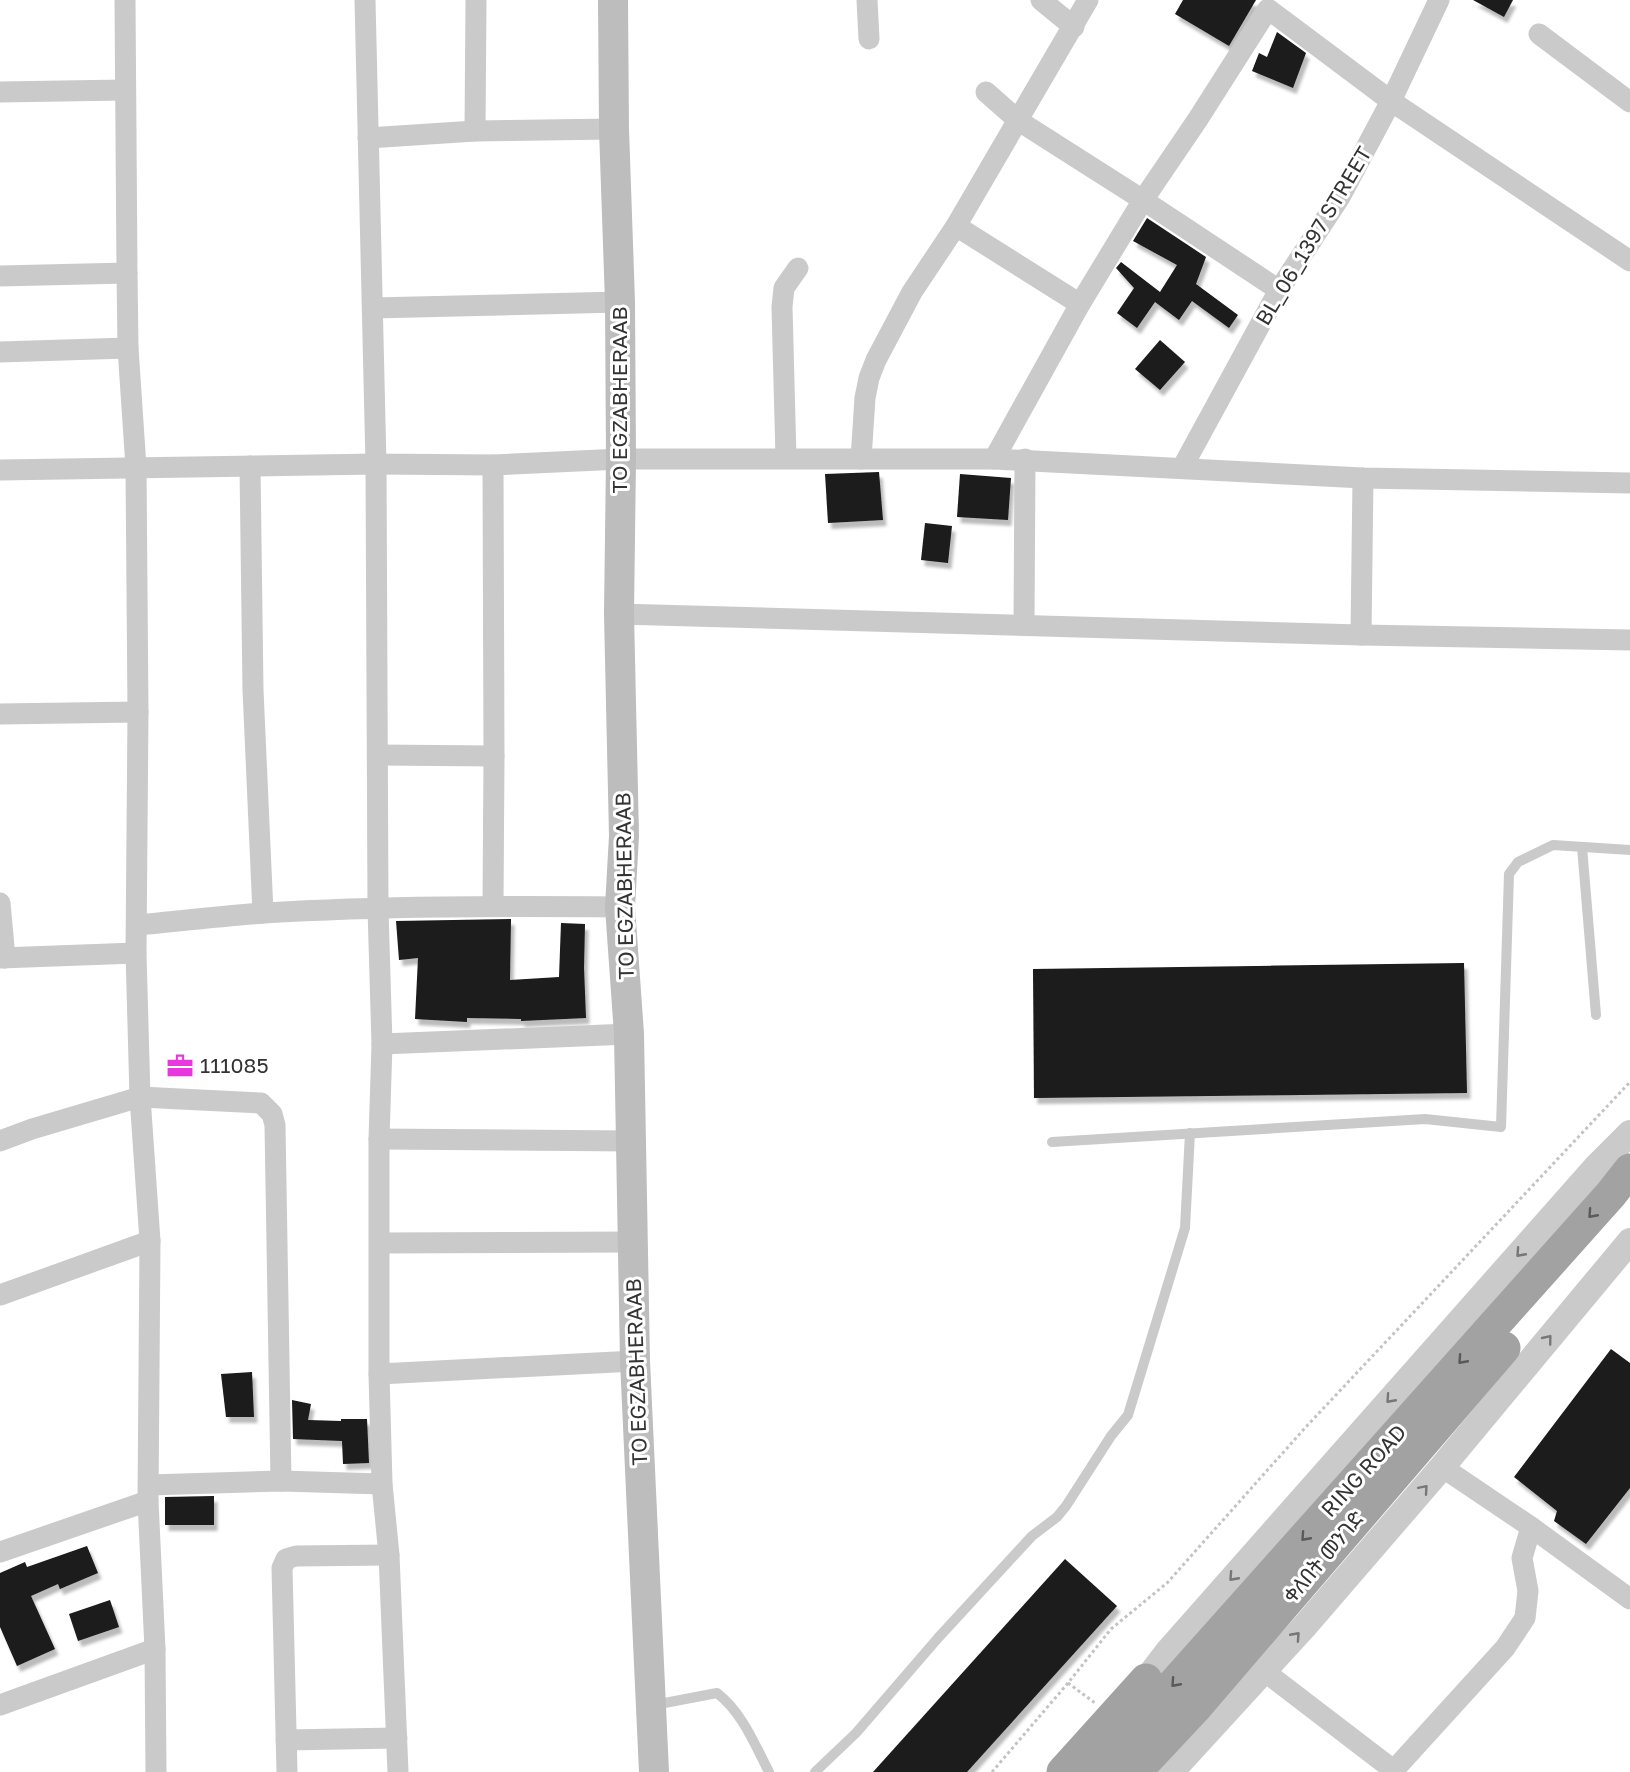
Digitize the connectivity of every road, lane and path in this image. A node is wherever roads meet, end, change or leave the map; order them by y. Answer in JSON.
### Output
{"nodes":[{"id":1,"x":125,"y":0,"type":"edge"},
{"id":2,"x":365,"y":0,"type":"edge"},
{"id":3,"x":476,"y":0,"type":"edge"},
{"id":4,"x":613,"y":0,"type":"edge"},
{"id":5,"x":867,"y":0,"type":"edge"},
{"id":6,"x":1041,"y":0,"type":"edge"},
{"id":7,"x":1088,"y":0,"type":"edge"},
{"id":8,"x":1439,"y":0,"type":"edge"},
{"id":9,"x":1271,"y":5,"type":"edge"},
{"id":10,"x":1074,"y":27,"type":"junction"},
{"id":11,"x":1539,"y":34,"type":"dead end"},
{"id":12,"x":869,"y":39,"type":"dead end"},
{"id":13,"x":125,"y":90,"type":"junction"},
{"id":14,"x":0,"y":92,"type":"edge"},
{"id":15,"x":986,"y":92,"type":"dead end"},
{"id":16,"x":1391,"y":101,"type":"junction"},
{"id":17,"x":1630,"y":102,"type":"edge"},
{"id":18,"x":1019,"y":121,"type":"junction"},
{"id":19,"x":614,"y":129,"type":"junction"},
{"id":20,"x":475,"y":131,"type":"junction"},
{"id":21,"x":368,"y":138,"type":"junction"},
{"id":22,"x":1143,"y":200,"type":"junction"},
{"id":23,"x":956,"y":226,"type":"junction"},
{"id":24,"x":1630,"y":261,"type":"edge"},
{"id":25,"x":798,"y":268,"type":"dead end"},
{"id":26,"x":127,"y":273,"type":"junction"},
{"id":27,"x":0,"y":276,"type":"edge"},
{"id":28,"x":1280,"y":290,"type":"junction"},
{"id":29,"x":620,"y":302,"type":"junction"},
{"id":30,"x":1080,"y":304,"type":"junction"},
{"id":31,"x":373,"y":308,"type":"junction"},
{"id":32,"x":128,"y":348,"type":"junction"},
{"id":33,"x":0,"y":352,"type":"edge"},
{"id":34,"x":786,"y":458,"type":"junction"},
{"id":35,"x":621,"y":459,"type":"junction"},
{"id":36,"x":861,"y":459,"type":"junction"},
{"id":37,"x":994,"y":459,"type":"junction"},
{"id":38,"x":1025,"y":459,"type":"junction"},
{"id":39,"x":376,"y":464,"type":"junction"},
{"id":40,"x":493,"y":465,"type":"junction"},
{"id":41,"x":250,"y":466,"type":"junction"},
{"id":42,"x":136,"y":468,"type":"junction"},
{"id":43,"x":1182,"y":468,"type":"junction"},
{"id":44,"x":0,"y":470,"type":"edge"},
{"id":45,"x":1363,"y":478,"type":"junction"},
{"id":46,"x":1630,"y":483,"type":"edge"},
{"id":47,"x":619,"y":614,"type":"junction"},
{"id":48,"x":1024,"y":624,"type":"junction"},
{"id":49,"x":1361,"y":635,"type":"junction"},
{"id":50,"x":1630,"y":639,"type":"edge"},
{"id":51,"x":138,"y":712,"type":"junction"},
{"id":52,"x":0,"y":714,"type":"edge"},
{"id":53,"x":378,"y":755,"type":"junction"},
{"id":54,"x":494,"y":756,"type":"junction"},
{"id":55,"x":1582,"y":847,"type":"junction"},
{"id":56,"x":1630,"y":850,"type":"edge"},
{"id":57,"x":0,"y":903,"type":"edge"},
{"id":58,"x":493,"y":906,"type":"junction"},
{"id":59,"x":620,"y":907,"type":"junction"},
{"id":60,"x":378,"y":909,"type":"junction"},
{"id":61,"x":263,"y":914,"type":"junction"},
{"id":62,"x":137,"y":925,"type":"junction"},
{"id":63,"x":136,"y":953,"type":"junction"},
{"id":64,"x":3,"y":958,"type":"edge"},
{"id":65,"x":1596,"y":1015,"type":"dead end"},
{"id":66,"x":629,"y":1034,"type":"junction"},
{"id":67,"x":382,"y":1044,"type":"junction"},
{"id":68,"x":1630,"y":1082,"type":"edge"},
{"id":69,"x":140,"y":1097,"type":"junction"},
{"id":70,"x":1190,"y":1133,"type":"junction"},
{"id":71,"x":1630,"y":1133,"type":"edge"},
{"id":72,"x":379,"y":1139,"type":"junction"},
{"id":73,"x":0,"y":1141,"type":"edge"},
{"id":74,"x":632,"y":1141,"type":"junction"},
{"id":75,"x":1052,"y":1142,"type":"dead end"},
{"id":76,"x":1630,"y":1170,"type":"edge"},
{"id":77,"x":1630,"y":1205,"type":"edge"},
{"id":78,"x":150,"y":1241,"type":"junction"},
{"id":79,"x":1630,"y":1241,"type":"edge"},
{"id":80,"x":633,"y":1242,"type":"junction"},
{"id":81,"x":380,"y":1243,"type":"junction"},
{"id":82,"x":0,"y":1295,"type":"edge"},
{"id":83,"x":635,"y":1361,"type":"junction"},
{"id":84,"x":379,"y":1374,"type":"junction"},
{"id":85,"x":1442,"y":1467,"type":"junction"},
{"id":86,"x":281,"y":1481,"type":"junction"},
{"id":87,"x":382,"y":1484,"type":"junction"},
{"id":88,"x":148,"y":1493,"type":"junction"},
{"id":89,"x":1531,"y":1527,"type":"junction"},
{"id":90,"x":0,"y":1552,"type":"edge"},
{"id":91,"x":388,"y":1555,"type":"junction"},
{"id":92,"x":1630,"y":1599,"type":"edge"},
{"id":93,"x":155,"y":1649,"type":"junction"},
{"id":94,"x":1264,"y":1671,"type":"junction"},
{"id":95,"x":1146,"y":1680,"type":"junction"},
{"id":96,"x":1068,"y":1683,"type":"junction"},
{"id":97,"x":0,"y":1705,"type":"edge"},
{"id":98,"x":651,"y":1706,"type":"junction"},
{"id":99,"x":1195,"y":1708,"type":"junction"},
{"id":100,"x":1113,"y":1716,"type":"junction"},
{"id":101,"x":397,"y":1738,"type":"junction"},
{"id":102,"x":286,"y":1740,"type":"junction"},
{"id":103,"x":1395,"y":1771,"type":"edge"},
{"id":104,"x":156,"y":1772,"type":"edge"},
{"id":105,"x":287,"y":1772,"type":"edge"},
{"id":106,"x":398,"y":1772,"type":"edge"},
{"id":107,"x":654,"y":1772,"type":"edge"},
{"id":108,"x":769,"y":1772,"type":"edge"},
{"id":109,"x":814,"y":1772,"type":"edge"},
{"id":110,"x":992,"y":1772,"type":"edge"},
{"id":111,"x":1063,"y":1772,"type":"edge"},
{"id":112,"x":1089,"y":1772,"type":"edge"},
{"id":113,"x":1098,"y":1772,"type":"edge"},
{"id":114,"x":1135,"y":1772,"type":"edge"},
{"id":115,"x":1150,"y":1772,"type":"edge"},
{"id":116,"x":1171,"y":1772,"type":"edge"}],
"edges":[{"from":1,"to":13,"type":"street"},
{"from":2,"to":21,"type":"street"},
{"from":3,"to":20,"type":"street"},
{"from":4,"to":19,"type":"main road","name":"TO EGZABHERAAB"},
{"from":5,"to":12,"type":"street"},
{"from":6,"to":10,"type":"street"},
{"from":7,"to":10,"type":"street"},
{"from":8,"to":16,"type":"street","name":"BL_06_1397 STREET"},
{"from":9,"to":16,"type":"street"},
{"from":9,"to":22,"type":"street"},
{"from":10,"to":18,"type":"street"},
{"from":11,"to":17,"type":"street"},
{"from":13,"to":14,"type":"street"},
{"from":13,"to":26,"type":"street"},
{"from":15,"to":18,"type":"street"},
{"from":16,"to":24,"type":"street"},
{"from":16,"to":28,"type":"street","name":"BL_06_1397 STREET"},
{"from":18,"to":22,"type":"street"},
{"from":18,"to":23,"type":"street"},
{"from":19,"to":20,"type":"street"},
{"from":19,"to":29,"type":"main road","name":"TO EGZABHERAAB"},
{"from":20,"to":21,"type":"street"},
{"from":21,"to":31,"type":"street"},
{"from":22,"to":28,"type":"street"},
{"from":22,"to":30,"type":"street"},
{"from":23,"to":30,"type":"street"},
{"from":23,"to":36,"type":"street"},
{"from":25,"to":34,"type":"street"},
{"from":26,"to":27,"type":"street"},
{"from":26,"to":32,"type":"street"},
{"from":28,"to":43,"type":"street","name":"BL_06_1397 STREET"},
{"from":29,"to":31,"type":"street"},
{"from":29,"to":35,"type":"main road","name":"TO EGZABHERAAB"},
{"from":30,"to":37,"type":"street"},
{"from":31,"to":39,"type":"street"},
{"from":32,"to":33,"type":"street"},
{"from":32,"to":42,"type":"street"},
{"from":34,"to":35,"type":"street"},
{"from":34,"to":36,"type":"street"},
{"from":35,"to":40,"type":"street"},
{"from":35,"to":47,"type":"main road","name":"TO EGZABHERAAB"},
{"from":36,"to":37,"type":"street"},
{"from":37,"to":38,"type":"street"},
{"from":38,"to":43,"type":"street"},
{"from":38,"to":48,"type":"street"},
{"from":39,"to":40,"type":"street"},
{"from":39,"to":41,"type":"street"},
{"from":39,"to":53,"type":"street"},
{"from":40,"to":54,"type":"street"},
{"from":41,"to":42,"type":"street"},
{"from":41,"to":61,"type":"street"},
{"from":42,"to":44,"type":"street"},
{"from":42,"to":51,"type":"street"},
{"from":43,"to":45,"type":"street"},
{"from":45,"to":46,"type":"street"},
{"from":45,"to":49,"type":"street"},
{"from":47,"to":48,"type":"street"},
{"from":47,"to":59,"type":"main road","name":"TO EGZABHERAAB"},
{"from":48,"to":49,"type":"street"},
{"from":49,"to":50,"type":"street"},
{"from":51,"to":52,"type":"street"},
{"from":51,"to":62,"type":"street"},
{"from":53,"to":54,"type":"street"},
{"from":53,"to":60,"type":"street"},
{"from":54,"to":58,"type":"street"},
{"from":55,"to":56,"type":"lane"},
{"from":55,"to":65,"type":"lane"},
{"from":55,"to":70,"type":"lane"},
{"from":57,"to":64,"type":"street"},
{"from":58,"to":59,"type":"street"},
{"from":58,"to":60,"type":"street"},
{"from":59,"to":66,"type":"main road","name":"TO EGZABHERAAB"},
{"from":60,"to":61,"type":"street"},
{"from":60,"to":67,"type":"street"},
{"from":61,"to":62,"type":"street"},
{"from":62,"to":63,"type":"street"},
{"from":63,"to":64,"type":"street"},
{"from":63,"to":69,"type":"street"},
{"from":66,"to":67,"type":"street"},
{"from":66,"to":74,"type":"main road","name":"TO EGZABHERAAB"},
{"from":67,"to":72,"type":"street"},
{"from":68,"to":96,"type":"path"},
{"from":69,"to":73,"type":"street"},
{"from":69,"to":78,"type":"street"},
{"from":69,"to":86,"type":"street"},
{"from":70,"to":75,"type":"lane"},
{"from":70,"to":109,"type":"lane"},
{"from":71,"to":95,"type":"street","one_way":true},
{"from":72,"to":74,"type":"street"},
{"from":72,"to":81,"type":"street"},
{"from":74,"to":80,"type":"main road","name":"TO EGZABHERAAB"},
{"from":76,"to":113,"type":"highway","name":"RING ROAD","one_way":true},
{"from":77,"to":99,"type":"highway","name":"ቀለበት መንገድ"},
{"from":78,"to":82,"type":"street"},
{"from":78,"to":88,"type":"street"},
{"from":85,"to":79,"type":"street","one_way":true},
{"from":80,"to":81,"type":"street"},
{"from":80,"to":83,"type":"main road","name":"TO EGZABHERAAB"},
{"from":81,"to":84,"type":"street"},
{"from":83,"to":84,"type":"street"},
{"from":83,"to":98,"type":"main road","name":"TO EGZABHERAAB"},
{"from":84,"to":87,"type":"street"},
{"from":85,"to":89,"type":"street"},
{"from":94,"to":85,"type":"street","one_way":true},
{"from":86,"to":87,"type":"street"},
{"from":86,"to":88,"type":"street"},
{"from":87,"to":91,"type":"street"},
{"from":88,"to":90,"type":"street"},
{"from":88,"to":93,"type":"street"},
{"from":89,"to":92,"type":"street"},
{"from":89,"to":103,"type":"street"},
{"from":91,"to":101,"type":"street"},
{"from":91,"to":102,"type":"street"},
{"from":93,"to":97,"type":"street"},
{"from":93,"to":104,"type":"street"},
{"from":94,"to":103,"type":"street"},
{"from":94,"to":116,"type":"street"},
{"from":95,"to":100,"type":"highway"},
{"from":95,"to":112,"type":"highway"},
{"from":96,"to":100,"type":"path"},
{"from":96,"to":110,"type":"path"},
{"from":98,"to":107,"type":"main road","name":"TO EGZABHERAAB"},
{"from":98,"to":108,"type":"lane"},
{"from":99,"to":114,"type":"highway","name":"ቀለበት መንገድ"},
{"from":99,"to":115,"type":"highway"},
{"from":100,"to":111,"type":"highway"},
{"from":101,"to":102,"type":"street"},
{"from":101,"to":106,"type":"street"},
{"from":102,"to":105,"type":"street"}]}
